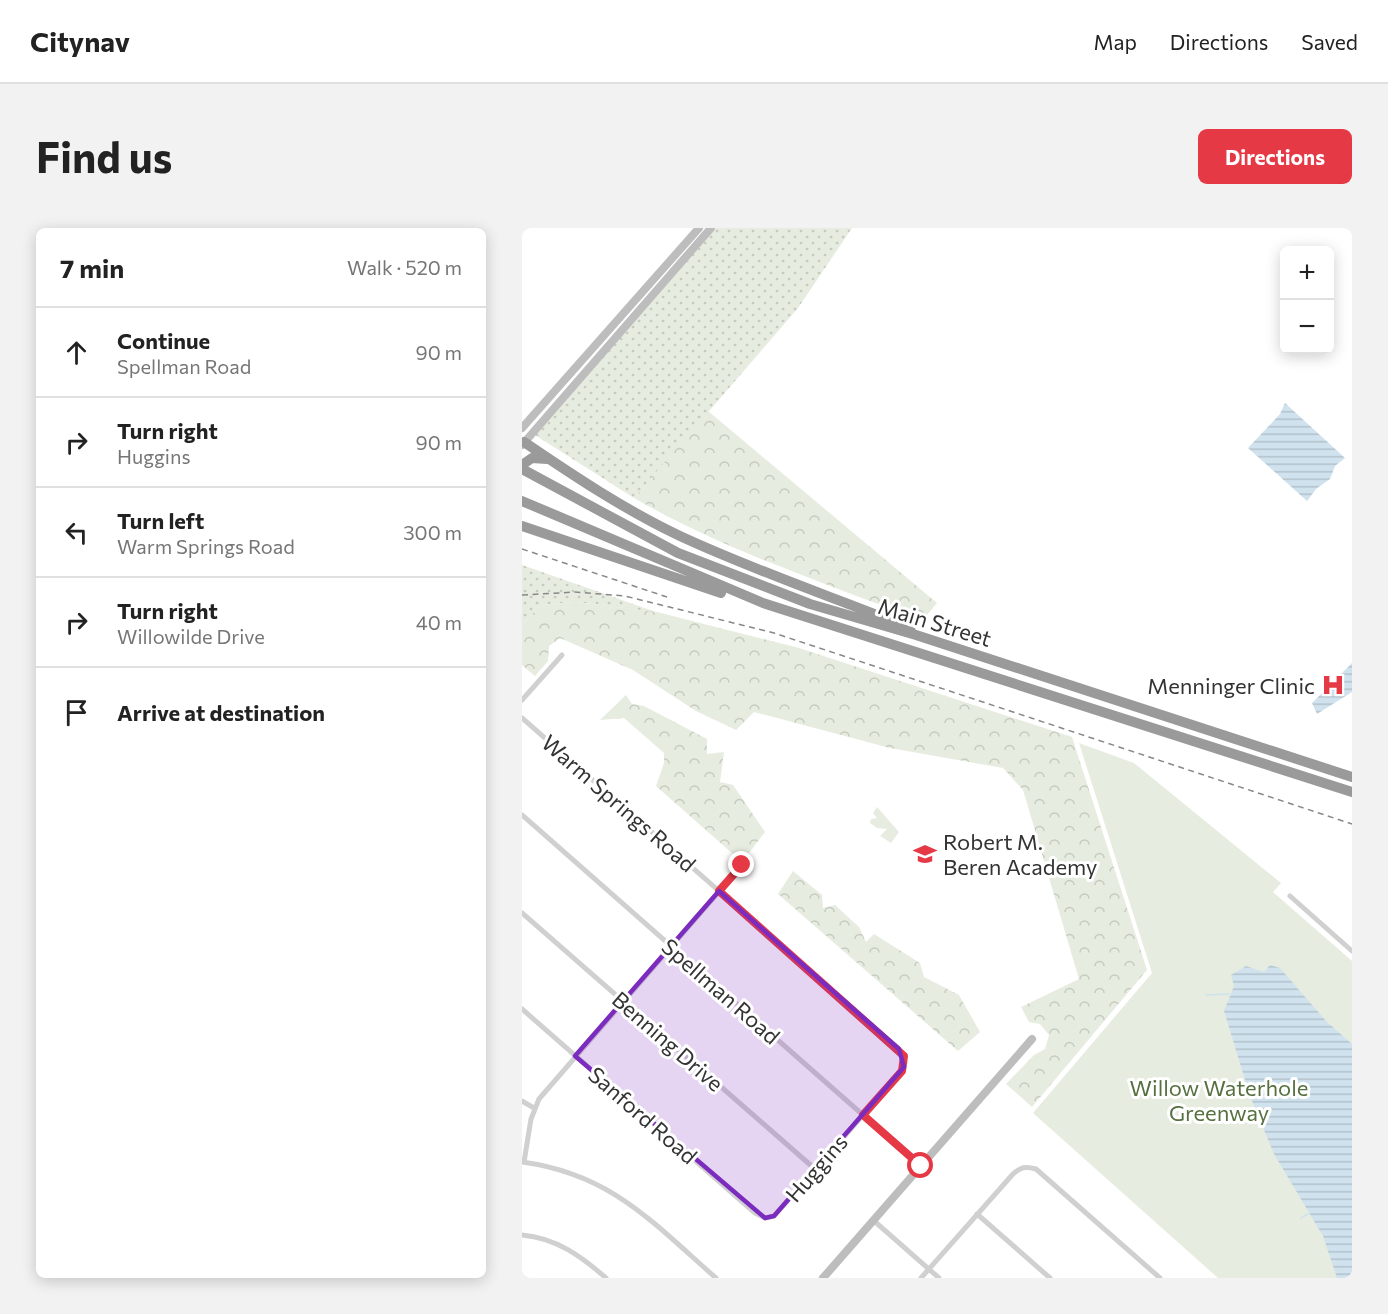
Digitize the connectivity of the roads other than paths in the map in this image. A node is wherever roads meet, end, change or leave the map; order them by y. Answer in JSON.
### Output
{"nodes":[{"id":1,"x":711,"y":228,"type":"edge"},
{"id":2,"x":697,"y":230,"type":"edge"},
{"id":3,"x":702,"y":239,"type":"junction"},
{"id":4,"x":638,"y":298,"type":"junction"},
{"id":5,"x":645,"y":304,"type":"junction"},
{"id":6,"x":578,"y":365,"type":"junction"},
{"id":7,"x":586,"y":372,"type":"junction"},
{"id":8,"x":522,"y":428,"type":"edge"},
{"id":9,"x":523,"y":443,"type":"edge"},
{"id":10,"x":550,"y":460,"type":"junction"},
{"id":11,"x":522,"y":467,"type":"edge"},
{"id":12,"x":522,"y":501,"type":"edge"},
{"id":13,"x":522,"y":526,"type":"edge"},
{"id":14,"x":778,"y":609,"type":"junction"},
{"id":15,"x":916,"y":635,"type":"junction"},
{"id":16,"x":562,"y":655,"type":"dead end"},
{"id":17,"x":522,"y":700,"type":"edge"},
{"id":18,"x":522,"y":718,"type":"edge"},
{"id":19,"x":1352,"y":777,"type":"edge"},
{"id":20,"x":1349,"y":791,"type":"edge"},
{"id":21,"x":522,"y":815,"type":"edge"},
{"id":22,"x":742,"y":865,"type":"dead end"},
{"id":23,"x":719,"y":891,"type":"junction"},
{"id":24,"x":1290,"y":896,"type":"dead end"},
{"id":25,"x":522,"y":913,"type":"edge"},
{"id":26,"x":671,"y":946,"type":"junction"},
{"id":27,"x":1352,"y":951,"type":"edge"},
{"id":28,"x":623,"y":1001,"type":"junction"},
{"id":29,"x":522,"y":1009,"type":"edge"},
{"id":30,"x":1032,"y":1040,"type":"dead end"},
{"id":31,"x":575,"y":1056,"type":"junction"},
{"id":32,"x":904,"y":1056,"type":"joint"},
{"id":33,"x":522,"y":1101,"type":"edge"},
{"id":34,"x":534,"y":1108,"type":"junction"},
{"id":35,"x":863,"y":1115,"type":"junction"},
{"id":36,"x":523,"y":1162,"type":"edge"},
{"id":37,"x":921,"y":1166,"type":"junction"},
{"id":38,"x":815,"y":1169,"type":"junction"},
{"id":39,"x":977,"y":1214,"type":"junction"},
{"id":40,"x":765,"y":1218,"type":"joint"},
{"id":41,"x":873,"y":1220,"type":"junction"},
{"id":42,"x":522,"y":1235,"type":"edge"},
{"id":43,"x":929,"y":1269,"type":"junction"},
{"id":44,"x":606,"y":1278,"type":"edge"},
{"id":45,"x":717,"y":1278,"type":"edge"},
{"id":46,"x":823,"y":1278,"type":"edge"},
{"id":47,"x":921,"y":1278,"type":"edge"},
{"id":48,"x":939,"y":1278,"type":"edge"},
{"id":49,"x":1050,"y":1278,"type":"edge"},
{"id":50,"x":1160,"y":1278,"type":"edge"}],
"edges":[{"from":1,"to":3,"type":"main road"},
{"from":2,"to":3,"type":"main road"},
{"from":2,"to":4,"type":"main road"},
{"from":3,"to":5,"type":"main road"},
{"from":4,"to":5,"type":"main road"},
{"from":4,"to":6,"type":"main road"},
{"from":5,"to":7,"type":"main road"},
{"from":6,"to":7,"type":"main road"},
{"from":6,"to":8,"type":"main road"},
{"from":7,"to":9,"type":"main road"},
{"from":9,"to":10,"type":"highway"},
{"from":10,"to":11,"type":"highway"},
{"from":10,"to":15,"type":"highway"},
{"from":11,"to":15,"type":"highway","name":"Main Street"},
{"from":12,"to":14,"type":"highway","name":"Main Street"},
{"from":13,"to":14,"type":"highway"},
{"from":14,"to":20,"type":"highway","name":"Main Street"},
{"from":15,"to":19,"type":"highway","name":"Main Street"},
{"from":16,"to":17,"type":"street"},
{"from":18,"to":23,"type":"street","name":"Warm Springs Road"},
{"from":21,"to":26,"type":"street","name":"Spellman Road"},
{"from":22,"to":23,"type":"street"},
{"from":23,"to":26,"type":"street"},
{"from":23,"to":32,"type":"street","name":"Warm Springs Road"},
{"from":24,"to":27,"type":"street"},
{"from":25,"to":28,"type":"street","name":"Benning Drive"},
{"from":26,"to":28,"type":"street"},
{"from":26,"to":35,"type":"street","name":"Spellman Road"},
{"from":28,"to":31,"type":"street"},
{"from":28,"to":38,"type":"street","name":"Benning Drive"},
{"from":29,"to":31,"type":"street","name":"Sanford Road"},
{"from":30,"to":37,"type":"main road"},
{"from":31,"to":34,"type":"street"},
{"from":31,"to":40,"type":"street","name":"Sanford Road"},
{"from":32,"to":35,"type":"street","name":"Huggins"},
{"from":33,"to":34,"type":"street"},
{"from":34,"to":36,"type":"street"},
{"from":35,"to":37,"type":"street","name":"Spellman Road"},
{"from":35,"to":38,"type":"street","name":"Huggins"},
{"from":36,"to":45,"type":"street"},
{"from":37,"to":41,"type":"main road"},
{"from":38,"to":40,"type":"street","name":"Huggins"},
{"from":39,"to":43,"type":"street"},
{"from":39,"to":49,"type":"street"},
{"from":39,"to":50,"type":"street"},
{"from":41,"to":43,"type":"street"},
{"from":41,"to":46,"type":"main road"},
{"from":42,"to":44,"type":"street"},
{"from":43,"to":47,"type":"street"},
{"from":43,"to":48,"type":"street"}]}
